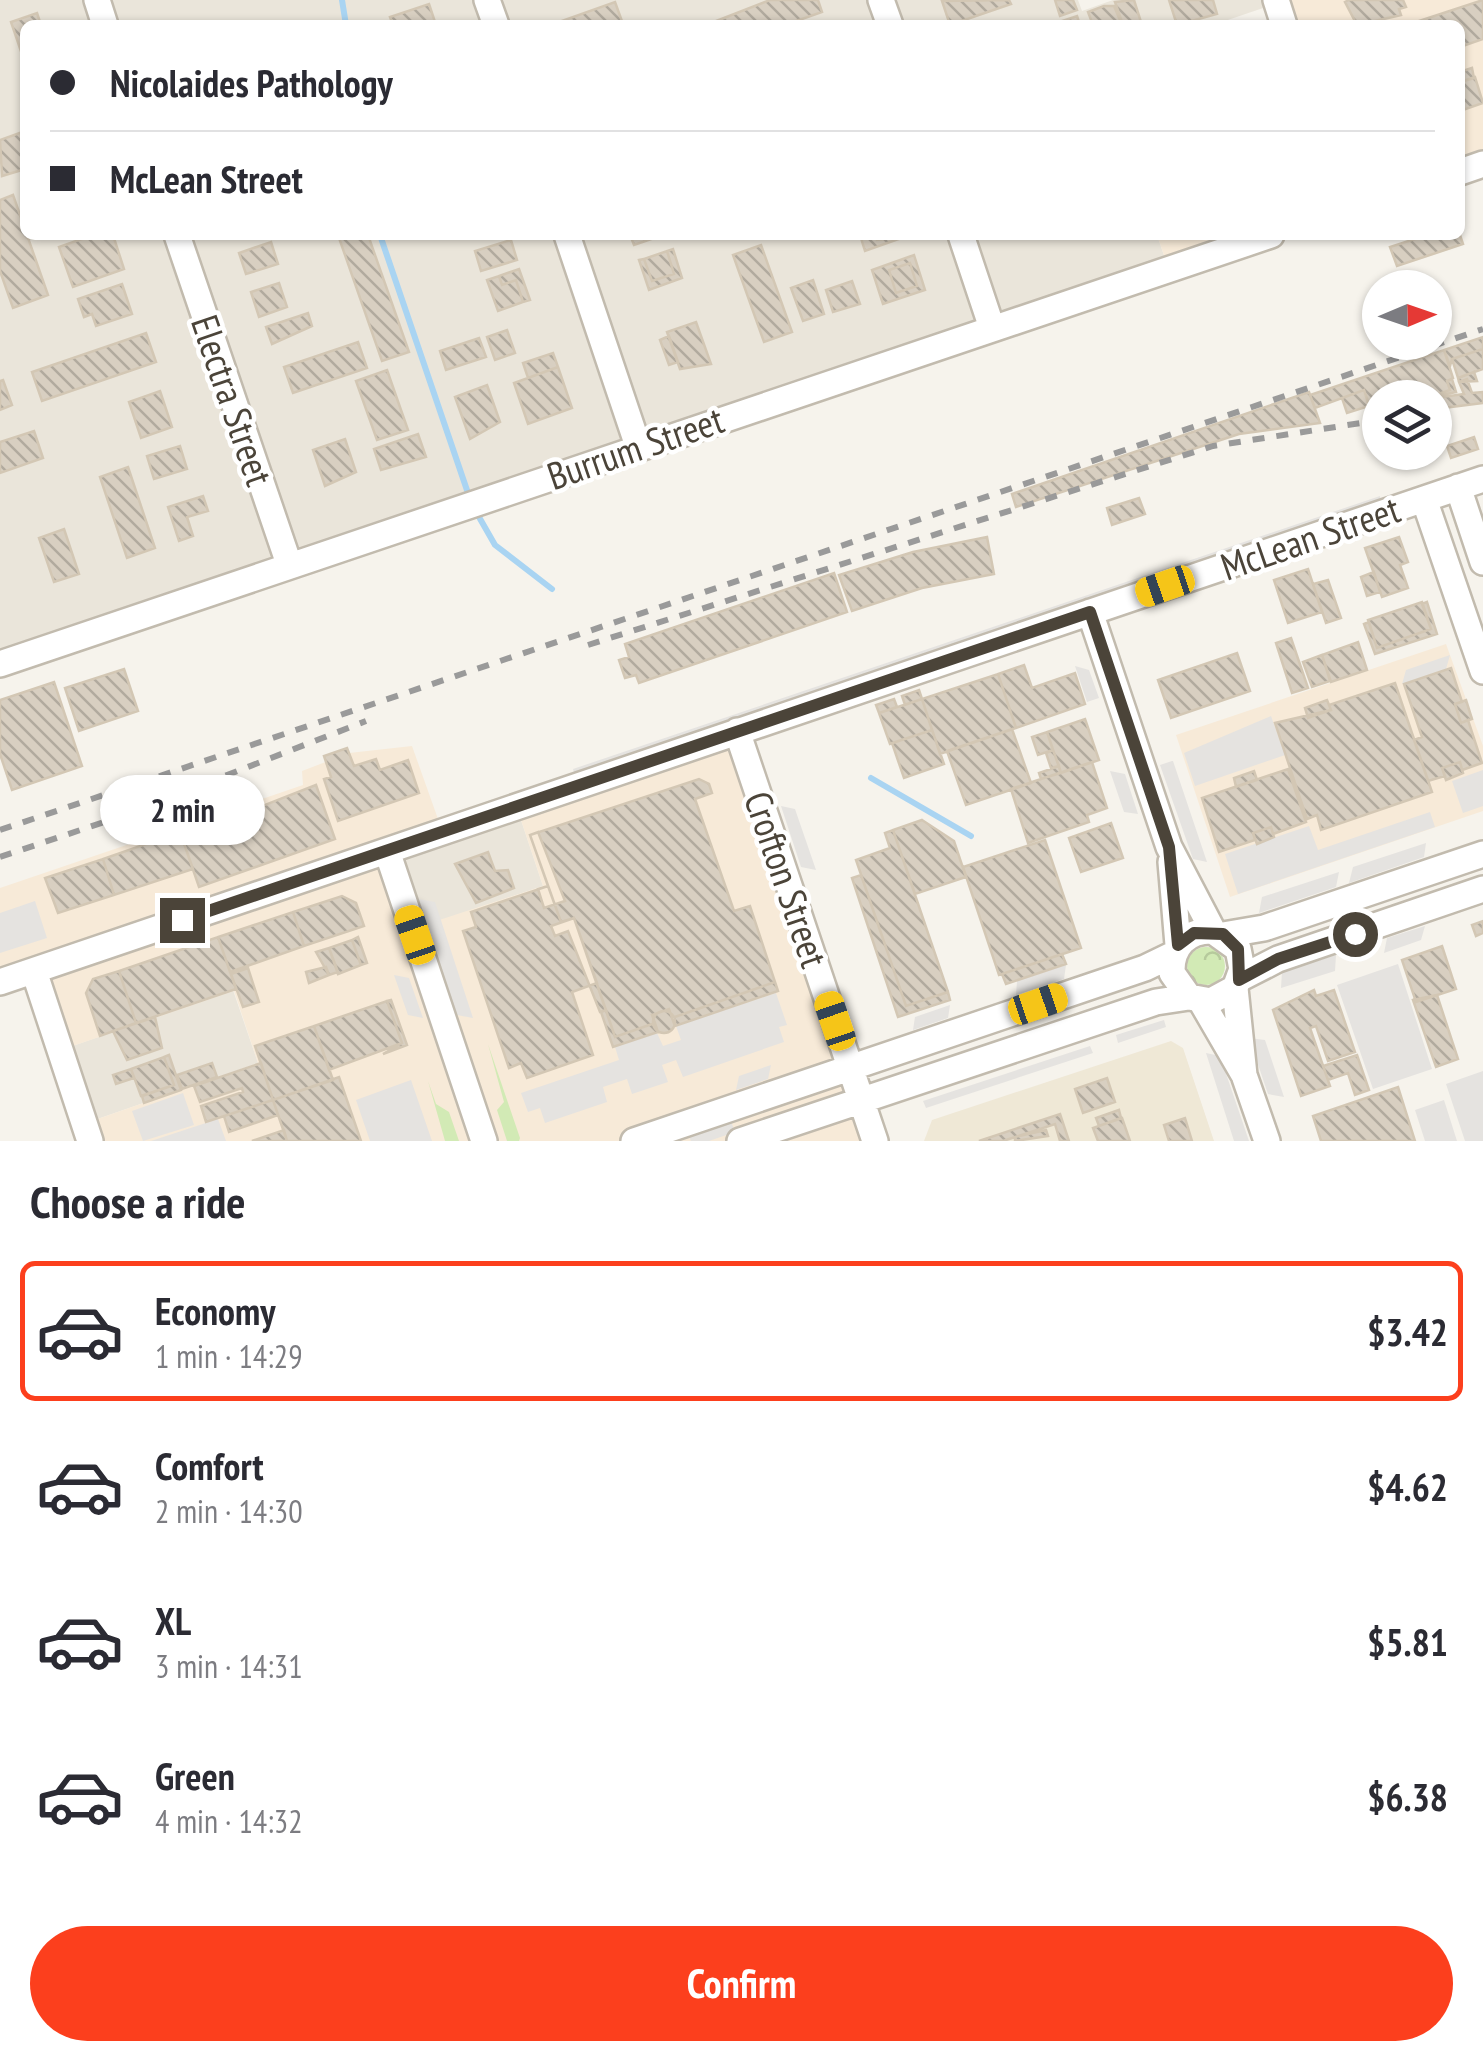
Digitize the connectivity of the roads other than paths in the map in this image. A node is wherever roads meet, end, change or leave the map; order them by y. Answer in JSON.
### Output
{"nodes":[{"id":1,"x":179,"y":240,"type":"edge"},
{"id":2,"x":569,"y":240,"type":"edge"},
{"id":3,"x":963,"y":240,"type":"edge"},
{"id":4,"x":1256,"y":240,"type":"edge"},
{"id":5,"x":992,"y":328,"type":"junction"},
{"id":6,"x":638,"y":446,"type":"junction"},
{"id":7,"x":1483,"y":479,"type":"edge"},
{"id":8,"x":1458,"y":488,"type":"junction"},
{"id":9,"x":1424,"y":499,"type":"junction"},
{"id":10,"x":1483,"y":562,"type":"edge"},
{"id":11,"x":289,"y":564,"type":"junction"},
{"id":12,"x":1090,"y":612,"type":"junction"},
{"id":13,"x":0,"y":664,"type":"edge"},
{"id":14,"x":1483,"y":671,"type":"edge"},
{"id":15,"x":737,"y":731,"type":"junction"},
{"id":16,"x":1169,"y":847,"type":"junction"},
{"id":17,"x":387,"y":851,"type":"junction"},
{"id":18,"x":1483,"y":854,"type":"edge"},
{"id":19,"x":1483,"y":889,"type":"edge"},
{"id":20,"x":1218,"y":933,"type":"junction"},
{"id":21,"x":1176,"y":950,"type":"junction"},
{"id":22,"x":34,"y":971,"type":"junction"},
{"id":23,"x":0,"y":982,"type":"edge"},
{"id":24,"x":1237,"y":984,"type":"junction"},
{"id":25,"x":1195,"y":999,"type":"junction"},
{"id":26,"x":850,"y":1068,"type":"junction"},
{"id":27,"x":1244,"y":1075,"type":"junction"},
{"id":28,"x":862,"y":1101,"type":"junction"},
{"id":29,"x":90,"y":1141,"type":"edge"},
{"id":30,"x":484,"y":1141,"type":"edge"},
{"id":31,"x":634,"y":1141,"type":"edge"},
{"id":32,"x":740,"y":1141,"type":"edge"},
{"id":33,"x":875,"y":1141,"type":"edge"},
{"id":34,"x":1267,"y":1141,"type":"edge"}],
"edges":[{"from":1,"to":11,"type":"street","name":"Electra Street"},
{"from":2,"to":6,"type":"street"},
{"from":3,"to":5,"type":"street"},
{"from":4,"to":5,"type":"street","name":"Burrum Street"},
{"from":5,"to":6,"type":"street","name":"Burrum Street"},
{"from":6,"to":11,"type":"street","name":"Burrum Street"},
{"from":7,"to":8,"type":"street","name":"McLean Street"},
{"from":8,"to":9,"type":"street","name":"McLean Street"},
{"from":8,"to":10,"type":"street"},
{"from":9,"to":12,"type":"street","name":"McLean Street"},
{"from":9,"to":14,"type":"street"},
{"from":11,"to":13,"type":"street","name":"Burrum Street"},
{"from":12,"to":15,"type":"street","name":"McLean Street"},
{"from":12,"to":16,"type":"street"},
{"from":15,"to":17,"type":"street","name":"McLean Street"},
{"from":15,"to":26,"type":"street","name":"Crofton Street"},
{"from":16,"to":20,"type":"street"},
{"from":16,"to":21,"type":"street"},
{"from":17,"to":22,"type":"street","name":"McLean Street"},
{"from":17,"to":30,"type":"street"},
{"from":18,"to":20,"type":"street"},
{"from":19,"to":24,"type":"street"},
{"from":20,"to":21,"type":"street"},
{"from":20,"to":24,"type":"street"},
{"from":21,"to":25,"type":"street"},
{"from":21,"to":26,"type":"street"},
{"from":22,"to":23,"type":"street","name":"McLean Street"},
{"from":22,"to":29,"type":"street"},
{"from":24,"to":25,"type":"street"},
{"from":24,"to":27,"type":"street"},
{"from":25,"to":27,"type":"street"},
{"from":25,"to":28,"type":"street"},
{"from":26,"to":28,"type":"street","name":"Crofton Street"},
{"from":26,"to":31,"type":"street"},
{"from":27,"to":34,"type":"street"},
{"from":28,"to":32,"type":"street"},
{"from":28,"to":33,"type":"street","name":"Crofton Street"}]}
